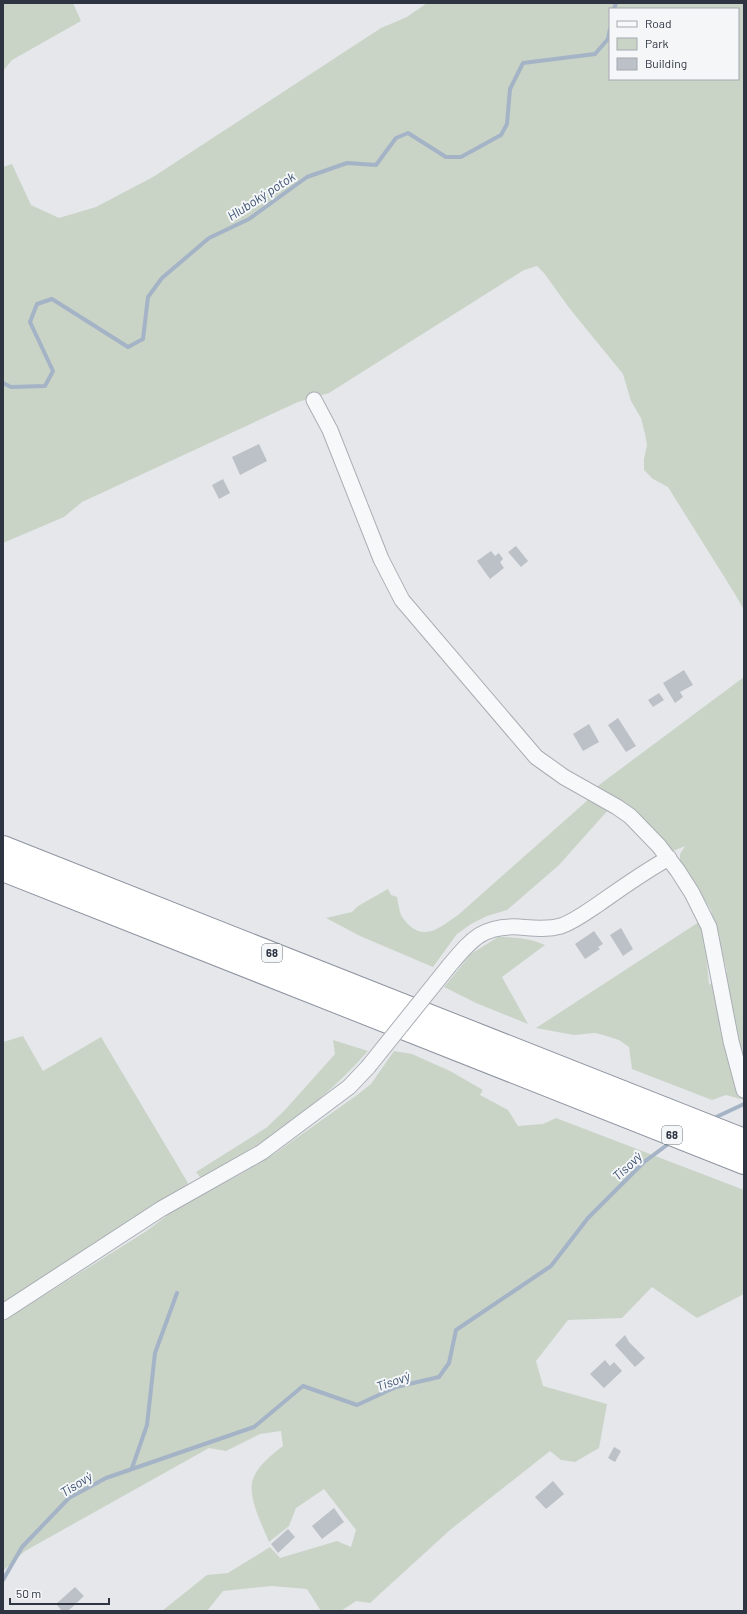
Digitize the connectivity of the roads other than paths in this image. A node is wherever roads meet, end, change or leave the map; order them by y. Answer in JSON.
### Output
{"nodes":[{"id":1,"x":314,"y":400,"type":"dead end"},
{"id":2,"x":3,"y":847,"type":"edge"},
{"id":3,"x":669,"y":858,"type":"junction"},
{"id":4,"x":3,"y":870,"type":"edge"},
{"id":5,"x":744,"y":1090,"type":"edge"},
{"id":6,"x":744,"y":1140,"type":"edge"},
{"id":7,"x":744,"y":1163,"type":"edge"},
{"id":8,"x":3,"y":1312,"type":"edge"}],
"edges":[{"from":1,"to":3,"type":"street"},
{"from":2,"to":6,"type":"highway","number":"68"},
{"from":3,"to":5,"type":"street"},
{"from":3,"to":8,"type":"street","bridge":true},
{"from":4,"to":7,"type":"highway","number":"68"}]}
